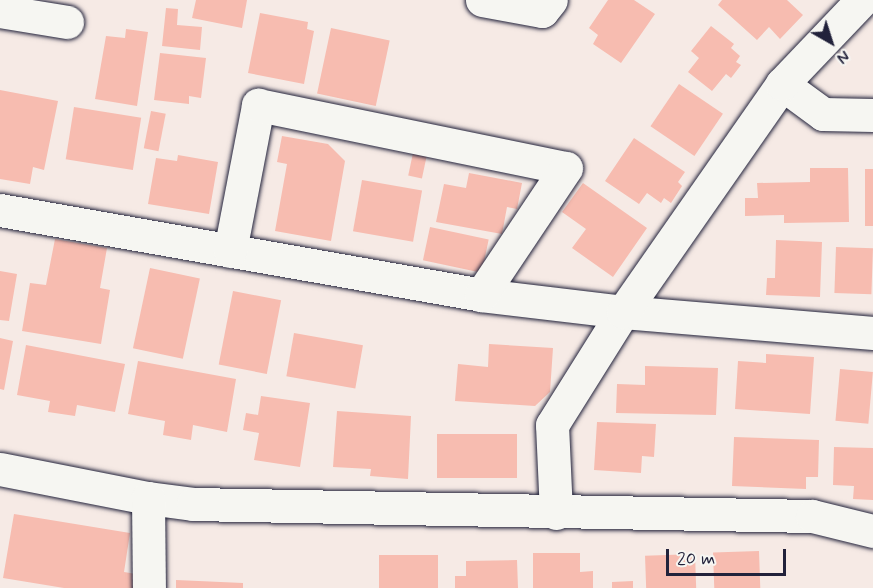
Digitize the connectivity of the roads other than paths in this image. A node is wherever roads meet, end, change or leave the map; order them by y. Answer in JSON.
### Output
{"nodes":[{"id":1,"x":482,"y":0,"type":"edge"},
{"id":2,"x":551,"y":0,"type":"edge"},
{"id":3,"x":862,"y":0,"type":"edge"},
{"id":4,"x":0,"y":10,"type":"edge"},
{"id":5,"x":68,"y":22,"type":"dead end"},
{"id":6,"x":782,"y":84,"type":"junction"},
{"id":7,"x":873,"y":115,"type":"edge"},
{"id":8,"x":0,"y":210,"type":"edge"},
{"id":9,"x":230,"y":251,"type":"junction"},
{"id":10,"x":481,"y":295,"type":"junction"},
{"id":11,"x":623,"y":312,"type":"junction"},
{"id":12,"x":873,"y":333,"type":"edge"},
{"id":13,"x":0,"y":469,"type":"edge"},
{"id":14,"x":148,"y":498,"type":"junction"},
{"id":15,"x":556,"y":513,"type":"junction"},
{"id":16,"x":873,"y":531,"type":"edge"},
{"id":17,"x":149,"y":588,"type":"edge"}],
"edges":[{"from":1,"to":2,"type":"street"},
{"from":3,"to":6,"type":"street"},
{"from":4,"to":5,"type":"street"},
{"from":6,"to":7,"type":"street"},
{"from":6,"to":11,"type":"street"},
{"from":8,"to":9,"type":"street"},
{"from":9,"to":10,"type":"street"},
{"from":9,"to":10,"type":"street"},
{"from":10,"to":11,"type":"street"},
{"from":11,"to":12,"type":"street"},
{"from":11,"to":15,"type":"street"},
{"from":13,"to":14,"type":"street"},
{"from":14,"to":15,"type":"street"},
{"from":14,"to":17,"type":"street"},
{"from":15,"to":16,"type":"street"}]}
